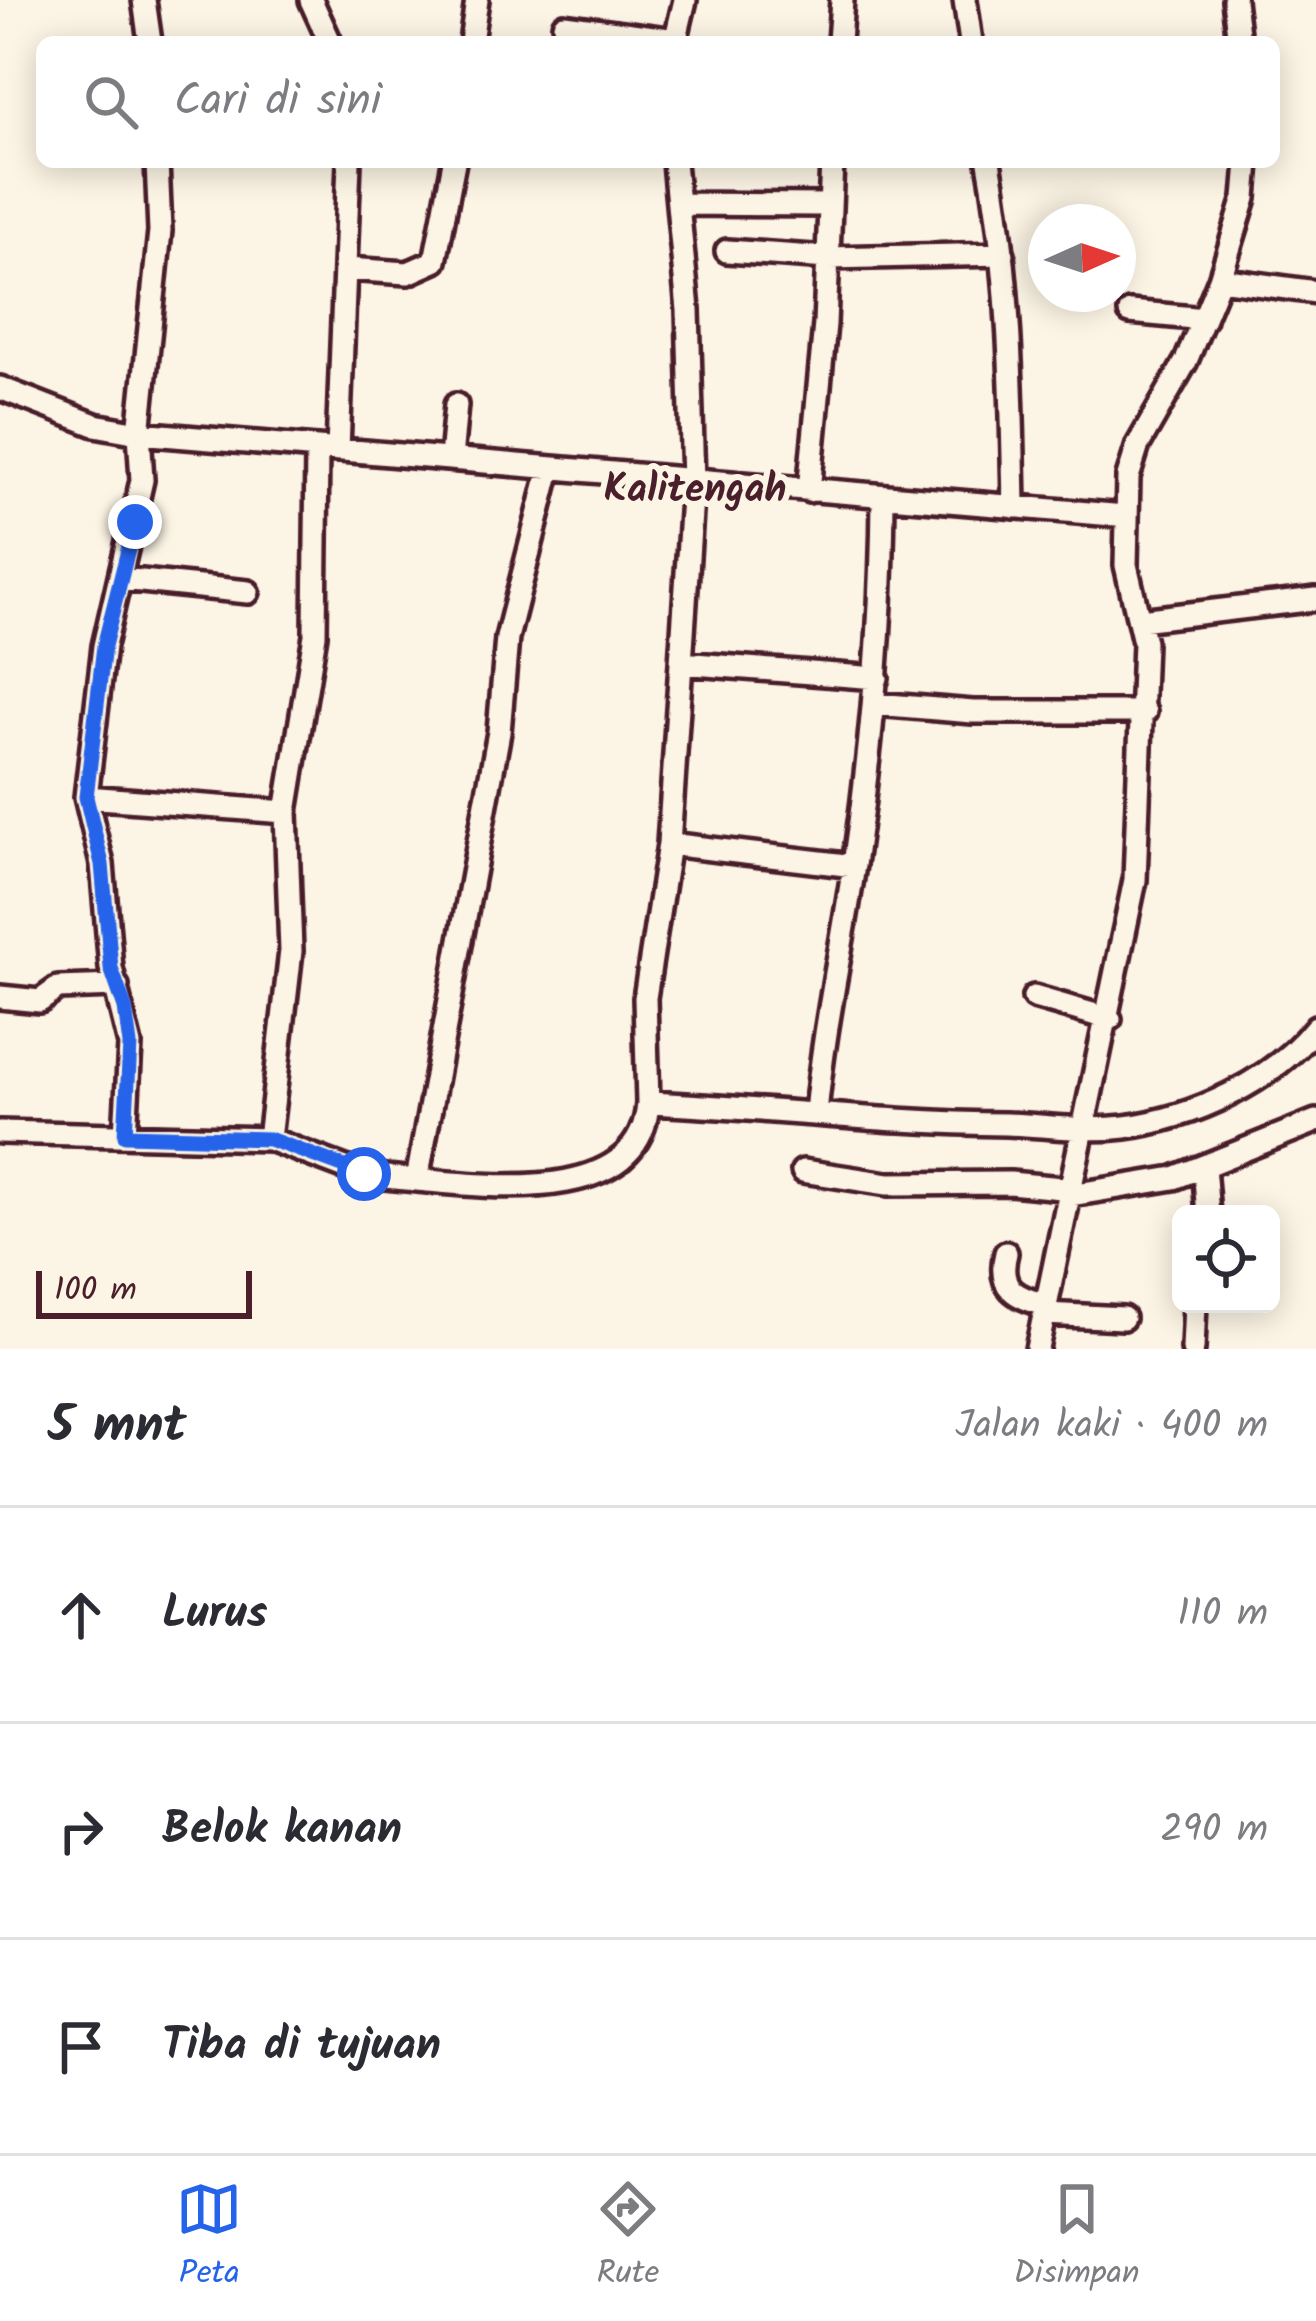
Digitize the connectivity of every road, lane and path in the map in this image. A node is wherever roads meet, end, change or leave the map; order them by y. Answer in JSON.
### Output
{"nodes":[{"id":1,"x":144,"y":0,"type":"edge"},
{"id":2,"x":311,"y":0,"type":"edge"},
{"id":3,"x":477,"y":0,"type":"edge"},
{"id":4,"x":685,"y":0,"type":"edge"},
{"id":5,"x":842,"y":0,"type":"edge"},
{"id":6,"x":965,"y":0,"type":"edge"},
{"id":7,"x":1234,"y":0,"type":"edge"},
{"id":8,"x":564,"y":25,"type":"dead end"},
{"id":9,"x":149,"y":36,"type":"edge"},
{"id":10,"x":327,"y":36,"type":"edge"},
{"id":11,"x":472,"y":36,"type":"edge"},
{"id":12,"x":640,"y":36,"type":"edge"},
{"id":13,"x":676,"y":36,"type":"edge"},
{"id":14,"x":839,"y":36,"type":"edge"},
{"id":15,"x":970,"y":36,"type":"edge"},
{"id":16,"x":1238,"y":36,"type":"edge"},
{"id":17,"x":158,"y":168,"type":"edge"},
{"id":18,"x":349,"y":168,"type":"edge"},
{"id":19,"x":453,"y":168,"type":"edge"},
{"id":20,"x":675,"y":168,"type":"edge"},
{"id":21,"x":831,"y":168,"type":"edge"},
{"id":22,"x":990,"y":168,"type":"edge"},
{"id":23,"x":1248,"y":168,"type":"edge"},
{"id":24,"x":678,"y":204,"type":"junction"},
{"id":25,"x":828,"y":205,"type":"junction"},
{"id":26,"x":727,"y":251,"type":"dead end"},
{"id":27,"x":1003,"y":254,"type":"junction"},
{"id":28,"x":828,"y":258,"type":"junction"},
{"id":29,"x":346,"y":269,"type":"junction"},
{"id":30,"x":1220,"y":279,"type":"junction"},
{"id":31,"x":1316,"y":292,"type":"edge"},
{"id":32,"x":1130,"y":312,"type":"dead end"},
{"id":33,"x":1204,"y":319,"type":"junction"},
{"id":34,"x":0,"y":388,"type":"edge"},
{"id":35,"x":456,"y":405,"type":"dead end"},
{"id":36,"x":139,"y":433,"type":"junction"},
{"id":37,"x":328,"y":450,"type":"junction"},
{"id":38,"x":451,"y":458,"type":"junction"},
{"id":39,"x":550,"y":469,"type":"junction"},
{"id":40,"x":692,"y":482,"type":"junction"},
{"id":41,"x":809,"y":491,"type":"junction"},
{"id":42,"x":883,"y":499,"type":"junction"},
{"id":43,"x":1014,"y":507,"type":"junction"},
{"id":44,"x":1125,"y":516,"type":"junction"},
{"id":45,"x":122,"y":579,"type":"junction"},
{"id":46,"x":248,"y":592,"type":"dead end"},
{"id":47,"x":1316,"y":598,"type":"edge"},
{"id":48,"x":1140,"y":620,"type":"junction"},
{"id":49,"x":681,"y":663,"type":"junction"},
{"id":50,"x":877,"y":678,"type":"junction"},
{"id":51,"x":875,"y":704,"type":"junction"},
{"id":52,"x":1145,"y":712,"type":"junction"},
{"id":53,"x":86,"y":797,"type":"junction"},
{"id":54,"x":286,"y":812,"type":"junction"},
{"id":55,"x":669,"y":844,"type":"junction"},
{"id":56,"x":854,"y":866,"type":"junction"},
{"id":57,"x":117,"y":986,"type":"junction"},
{"id":58,"x":0,"y":997,"type":"edge"},
{"id":59,"x":1034,"y":997,"type":"dead end"},
{"id":60,"x":1110,"y":1019,"type":"junction"},
{"id":61,"x":1316,"y":1027,"type":"edge"},
{"id":62,"x":647,"y":1103,"type":"junction"},
{"id":63,"x":816,"y":1113,"type":"junction"},
{"id":64,"x":1316,"y":1121,"type":"edge"},
{"id":65,"x":0,"y":1132,"type":"edge"},
{"id":66,"x":125,"y":1135,"type":"junction"},
{"id":67,"x":1081,"y":1138,"type":"junction"},
{"id":68,"x":269,"y":1139,"type":"junction"},
{"id":69,"x":1204,"y":1167,"type":"junction"},
{"id":70,"x":803,"y":1171,"type":"dead end"},
{"id":71,"x":417,"y":1180,"type":"junction"},
{"id":72,"x":1073,"y":1185,"type":"junction"},
{"id":73,"x":1207,"y":1205,"type":"edge"},
{"id":74,"x":1006,"y":1253,"type":"dead end"},
{"id":75,"x":1046,"y":1310,"type":"junction"},
{"id":76,"x":1195,"y":1313,"type":"edge"},
{"id":77,"x":1123,"y":1318,"type":"dead end"},
{"id":78,"x":1037,"y":1349,"type":"edge"},
{"id":79,"x":1193,"y":1349,"type":"edge"}],
"edges":[{"from":1,"to":9,"type":"street"},
{"from":2,"to":10,"type":"street"},
{"from":3,"to":11,"type":"street"},
{"from":4,"to":13,"type":"street"},
{"from":5,"to":14,"type":"street"},
{"from":6,"to":15,"type":"street"},
{"from":7,"to":16,"type":"street"},
{"from":8,"to":12,"type":"street"},
{"from":17,"to":36,"type":"street"},
{"from":18,"to":29,"type":"street"},
{"from":19,"to":29,"type":"street"},
{"from":20,"to":24,"type":"street"},
{"from":21,"to":25,"type":"street"},
{"from":22,"to":27,"type":"street"},
{"from":23,"to":30,"type":"street"},
{"from":24,"to":25,"type":"street"},
{"from":24,"to":40,"type":"street"},
{"from":25,"to":28,"type":"street"},
{"from":26,"to":28,"type":"street"},
{"from":27,"to":28,"type":"street"},
{"from":27,"to":43,"type":"street"},
{"from":28,"to":41,"type":"street"},
{"from":29,"to":37,"type":"street"},
{"from":30,"to":31,"type":"street"},
{"from":30,"to":33,"type":"street"},
{"from":32,"to":33,"type":"street"},
{"from":33,"to":44,"type":"street"},
{"from":34,"to":36,"type":"street"},
{"from":35,"to":38,"type":"street"},
{"from":36,"to":37,"type":"street"},
{"from":36,"to":45,"type":"street"},
{"from":37,"to":38,"type":"street"},
{"from":37,"to":54,"type":"street"},
{"from":38,"to":39,"type":"street"},
{"from":39,"to":40,"type":"street"},
{"from":39,"to":71,"type":"street"},
{"from":40,"to":41,"type":"street"},
{"from":40,"to":49,"type":"street"},
{"from":41,"to":42,"type":"street"},
{"from":42,"to":43,"type":"street"},
{"from":42,"to":50,"type":"street"},
{"from":43,"to":44,"type":"street"},
{"from":44,"to":48,"type":"street"},
{"from":45,"to":46,"type":"street"},
{"from":45,"to":53,"type":"street"},
{"from":47,"to":48,"type":"street"},
{"from":48,"to":52,"type":"street"},
{"from":49,"to":50,"type":"street"},
{"from":49,"to":55,"type":"street"},
{"from":50,"to":51,"type":"street"},
{"from":51,"to":52,"type":"street"},
{"from":51,"to":56,"type":"street"},
{"from":52,"to":60,"type":"street"},
{"from":53,"to":54,"type":"street"},
{"from":53,"to":57,"type":"street"},
{"from":54,"to":68,"type":"street"},
{"from":55,"to":56,"type":"street"},
{"from":55,"to":62,"type":"street"},
{"from":56,"to":63,"type":"street"},
{"from":57,"to":58,"type":"street"},
{"from":57,"to":66,"type":"street"},
{"from":59,"to":60,"type":"street"},
{"from":60,"to":67,"type":"street"},
{"from":61,"to":67,"type":"street"},
{"from":62,"to":63,"type":"street"},
{"from":62,"to":71,"type":"street"},
{"from":63,"to":67,"type":"street"},
{"from":64,"to":69,"type":"street"},
{"from":65,"to":66,"type":"street"},
{"from":66,"to":68,"type":"street"},
{"from":67,"to":72,"type":"street"},
{"from":68,"to":71,"type":"street"},
{"from":69,"to":72,"type":"street"},
{"from":69,"to":73,"type":"street"},
{"from":70,"to":72,"type":"street"},
{"from":72,"to":75,"type":"street"},
{"from":74,"to":75,"type":"street"},
{"from":75,"to":77,"type":"street"},
{"from":75,"to":78,"type":"street"},
{"from":76,"to":79,"type":"street"}]}
